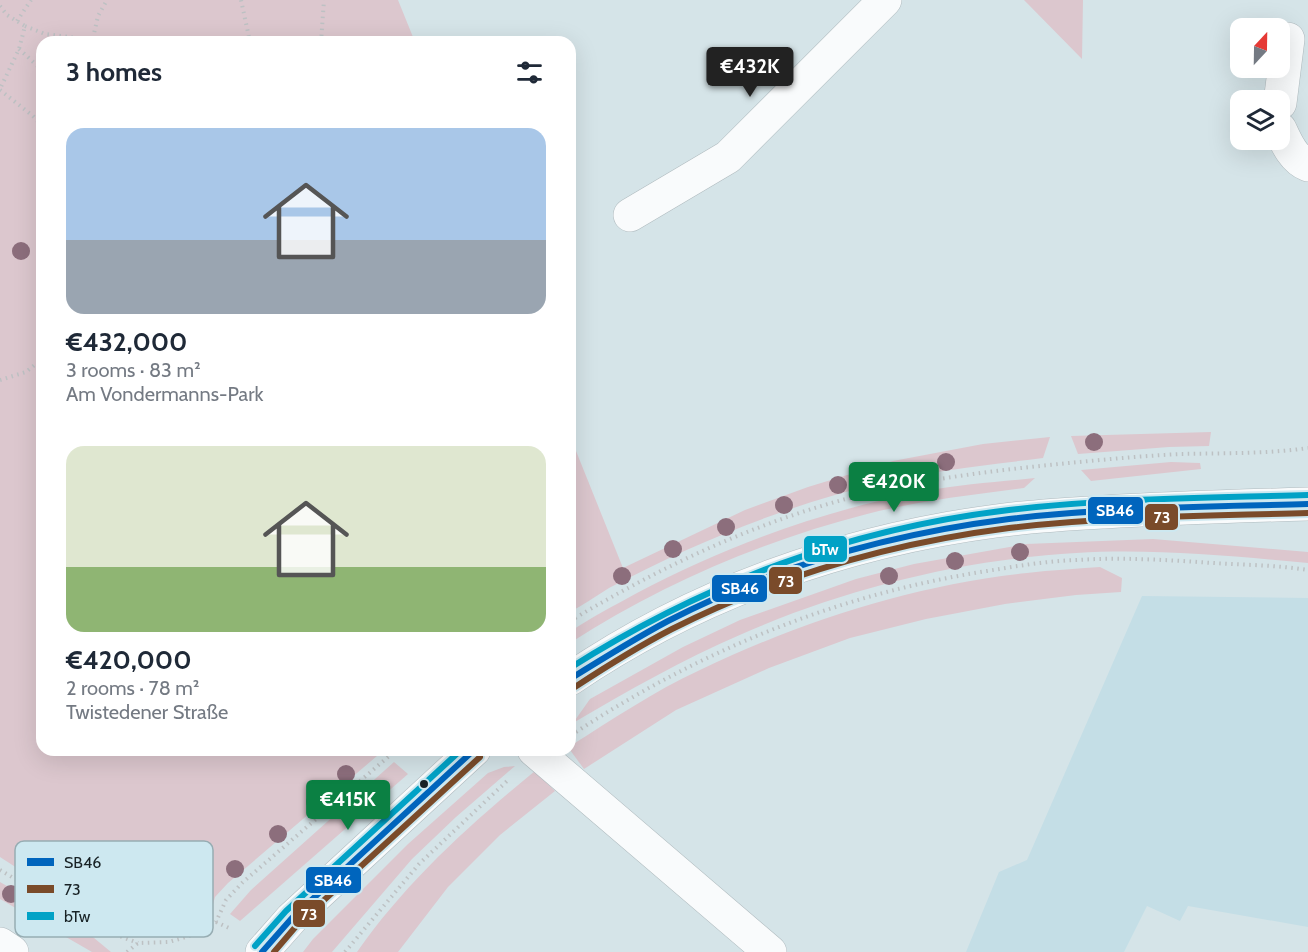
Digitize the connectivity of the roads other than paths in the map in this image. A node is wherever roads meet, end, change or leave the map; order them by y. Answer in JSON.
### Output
{"nodes":[{"id":1,"x":885,"y":0,"type":"edge"},
{"id":2,"x":1290,"y":149,"type":"edge"},
{"id":3,"x":1308,"y":165,"type":"edge"},
{"id":4,"x":630,"y":215,"type":"dead end"},
{"id":5,"x":1308,"y":504,"type":"edge"},
{"id":6,"x":576,"y":675,"type":"edge"},
{"id":7,"x":468,"y":756,"type":"edge"},
{"id":8,"x":541,"y":756,"type":"edge"},
{"id":9,"x":0,"y":944,"type":"edge"},
{"id":10,"x":12,"y":952,"type":"edge"},
{"id":11,"x":262,"y":952,"type":"edge"},
{"id":12,"x":770,"y":952,"type":"edge"}],
"edges":[{"from":1,"to":4,"type":"street"},
{"from":2,"to":3,"type":"street"},
{"from":5,"to":6,"type":"street"},
{"from":7,"to":11,"type":"street"},
{"from":8,"to":12,"type":"street"},
{"from":9,"to":10,"type":"street"}]}
